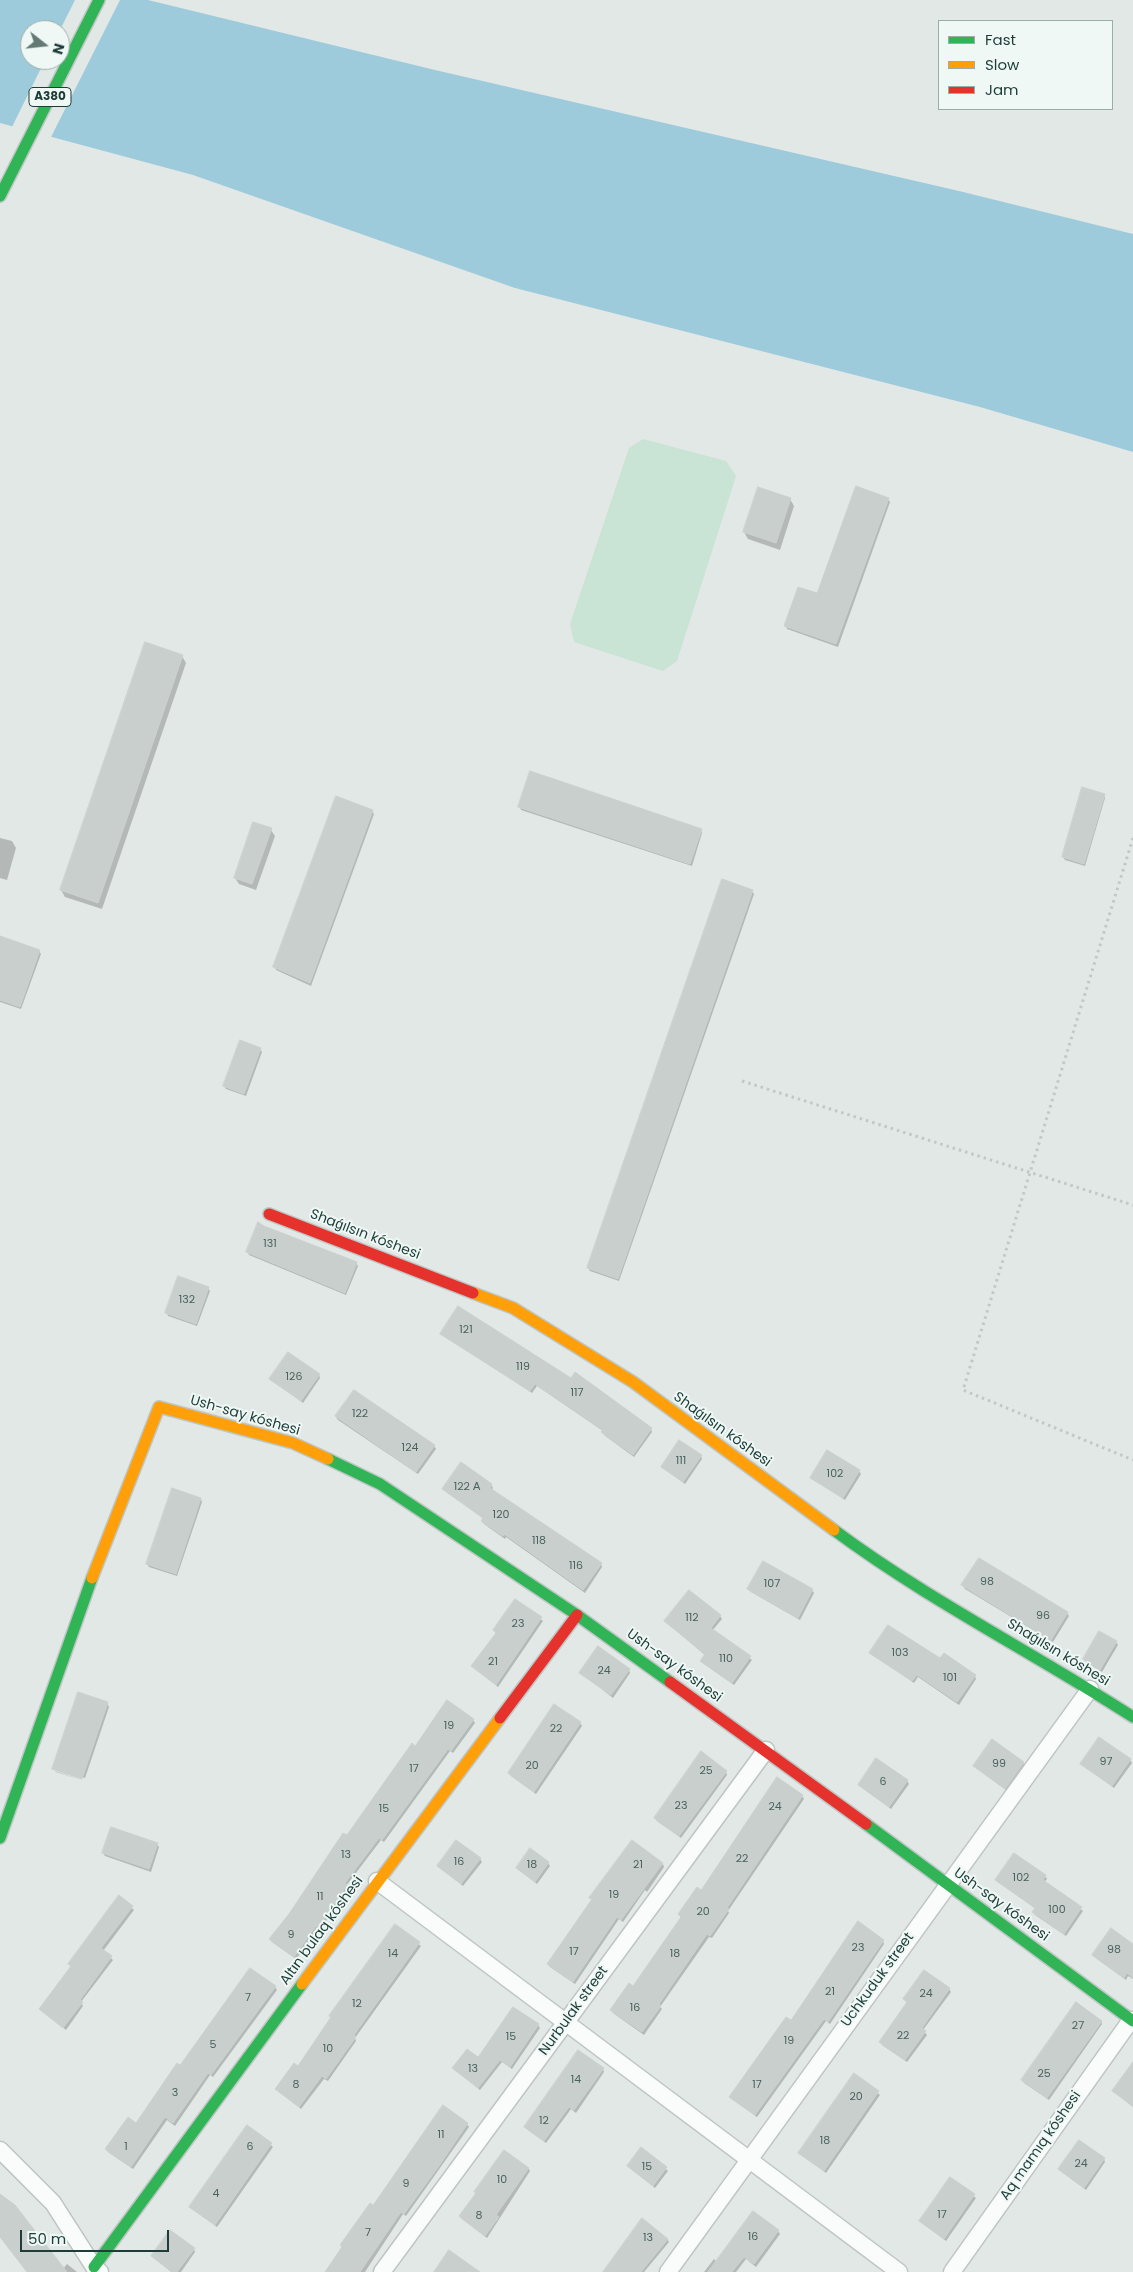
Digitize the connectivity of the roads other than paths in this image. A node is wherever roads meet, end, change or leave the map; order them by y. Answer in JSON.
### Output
{"nodes":[{"id":1,"x":99,"y":0,"type":"edge"},
{"id":2,"x":1,"y":195,"type":"edge"},
{"id":3,"x":269,"y":1214,"type":"dead end"},
{"id":4,"x":577,"y":1615,"type":"junction"},
{"id":5,"x":1090,"y":1689,"type":"junction"},
{"id":6,"x":1133,"y":1717,"type":"edge"},
{"id":7,"x":766,"y":1750,"type":"junction"},
{"id":8,"x":0,"y":1838,"type":"edge"},
{"id":9,"x":377,"y":1881,"type":"junction"},
{"id":10,"x":948,"y":1885,"type":"junction"},
{"id":11,"x":1132,"y":2020,"type":"edge"},
{"id":12,"x":566,"y":2023,"type":"junction"},
{"id":13,"x":0,"y":2150,"type":"edge"},
{"id":14,"x":748,"y":2159,"type":"junction"},
{"id":15,"x":97,"y":2269,"type":"edge"},
{"id":16,"x":382,"y":2272,"type":"edge"},
{"id":17,"x":668,"y":2272,"type":"edge"},
{"id":18,"x":898,"y":2272,"type":"edge"},
{"id":19,"x":952,"y":2272,"type":"edge"}],
"edges":[{"from":1,"to":2,"type":"main road","number":"A380"},
{"from":3,"to":5,"type":"main road","name":"Shaǵılsın kóshesi"},
{"from":4,"to":7,"type":"main road","name":"Ush-say kóshesi"},
{"from":4,"to":8,"type":"main road","name":"Ush-say kóshesi"},
{"from":4,"to":9,"type":"main road","name":"Altın bulaq kóshesi"},
{"from":5,"to":6,"type":"main road","name":"Shaǵılsın kóshesi"},
{"from":5,"to":10,"type":"street","name":"Uchkuduk street"},
{"from":7,"to":10,"type":"main road","name":"Ush-say kóshesi"},
{"from":7,"to":12,"type":"street","name":"Nurbulak street"},
{"from":9,"to":12,"type":"street"},
{"from":9,"to":15,"type":"main road","name":"Altın bulaq kóshesi"},
{"from":10,"to":11,"type":"main road","name":"Ush-say kóshesi"},
{"from":10,"to":14,"type":"street","name":"Uchkuduk street"},
{"from":11,"to":19,"type":"street","name":"Aq mamıq kóshesi"},
{"from":12,"to":14,"type":"street"},
{"from":12,"to":16,"type":"street","name":"Nurbulak street"},
{"from":13,"to":15,"type":"street"},
{"from":14,"to":17,"type":"street","name":"Uchkuduk street"},
{"from":14,"to":18,"type":"street"}]}
